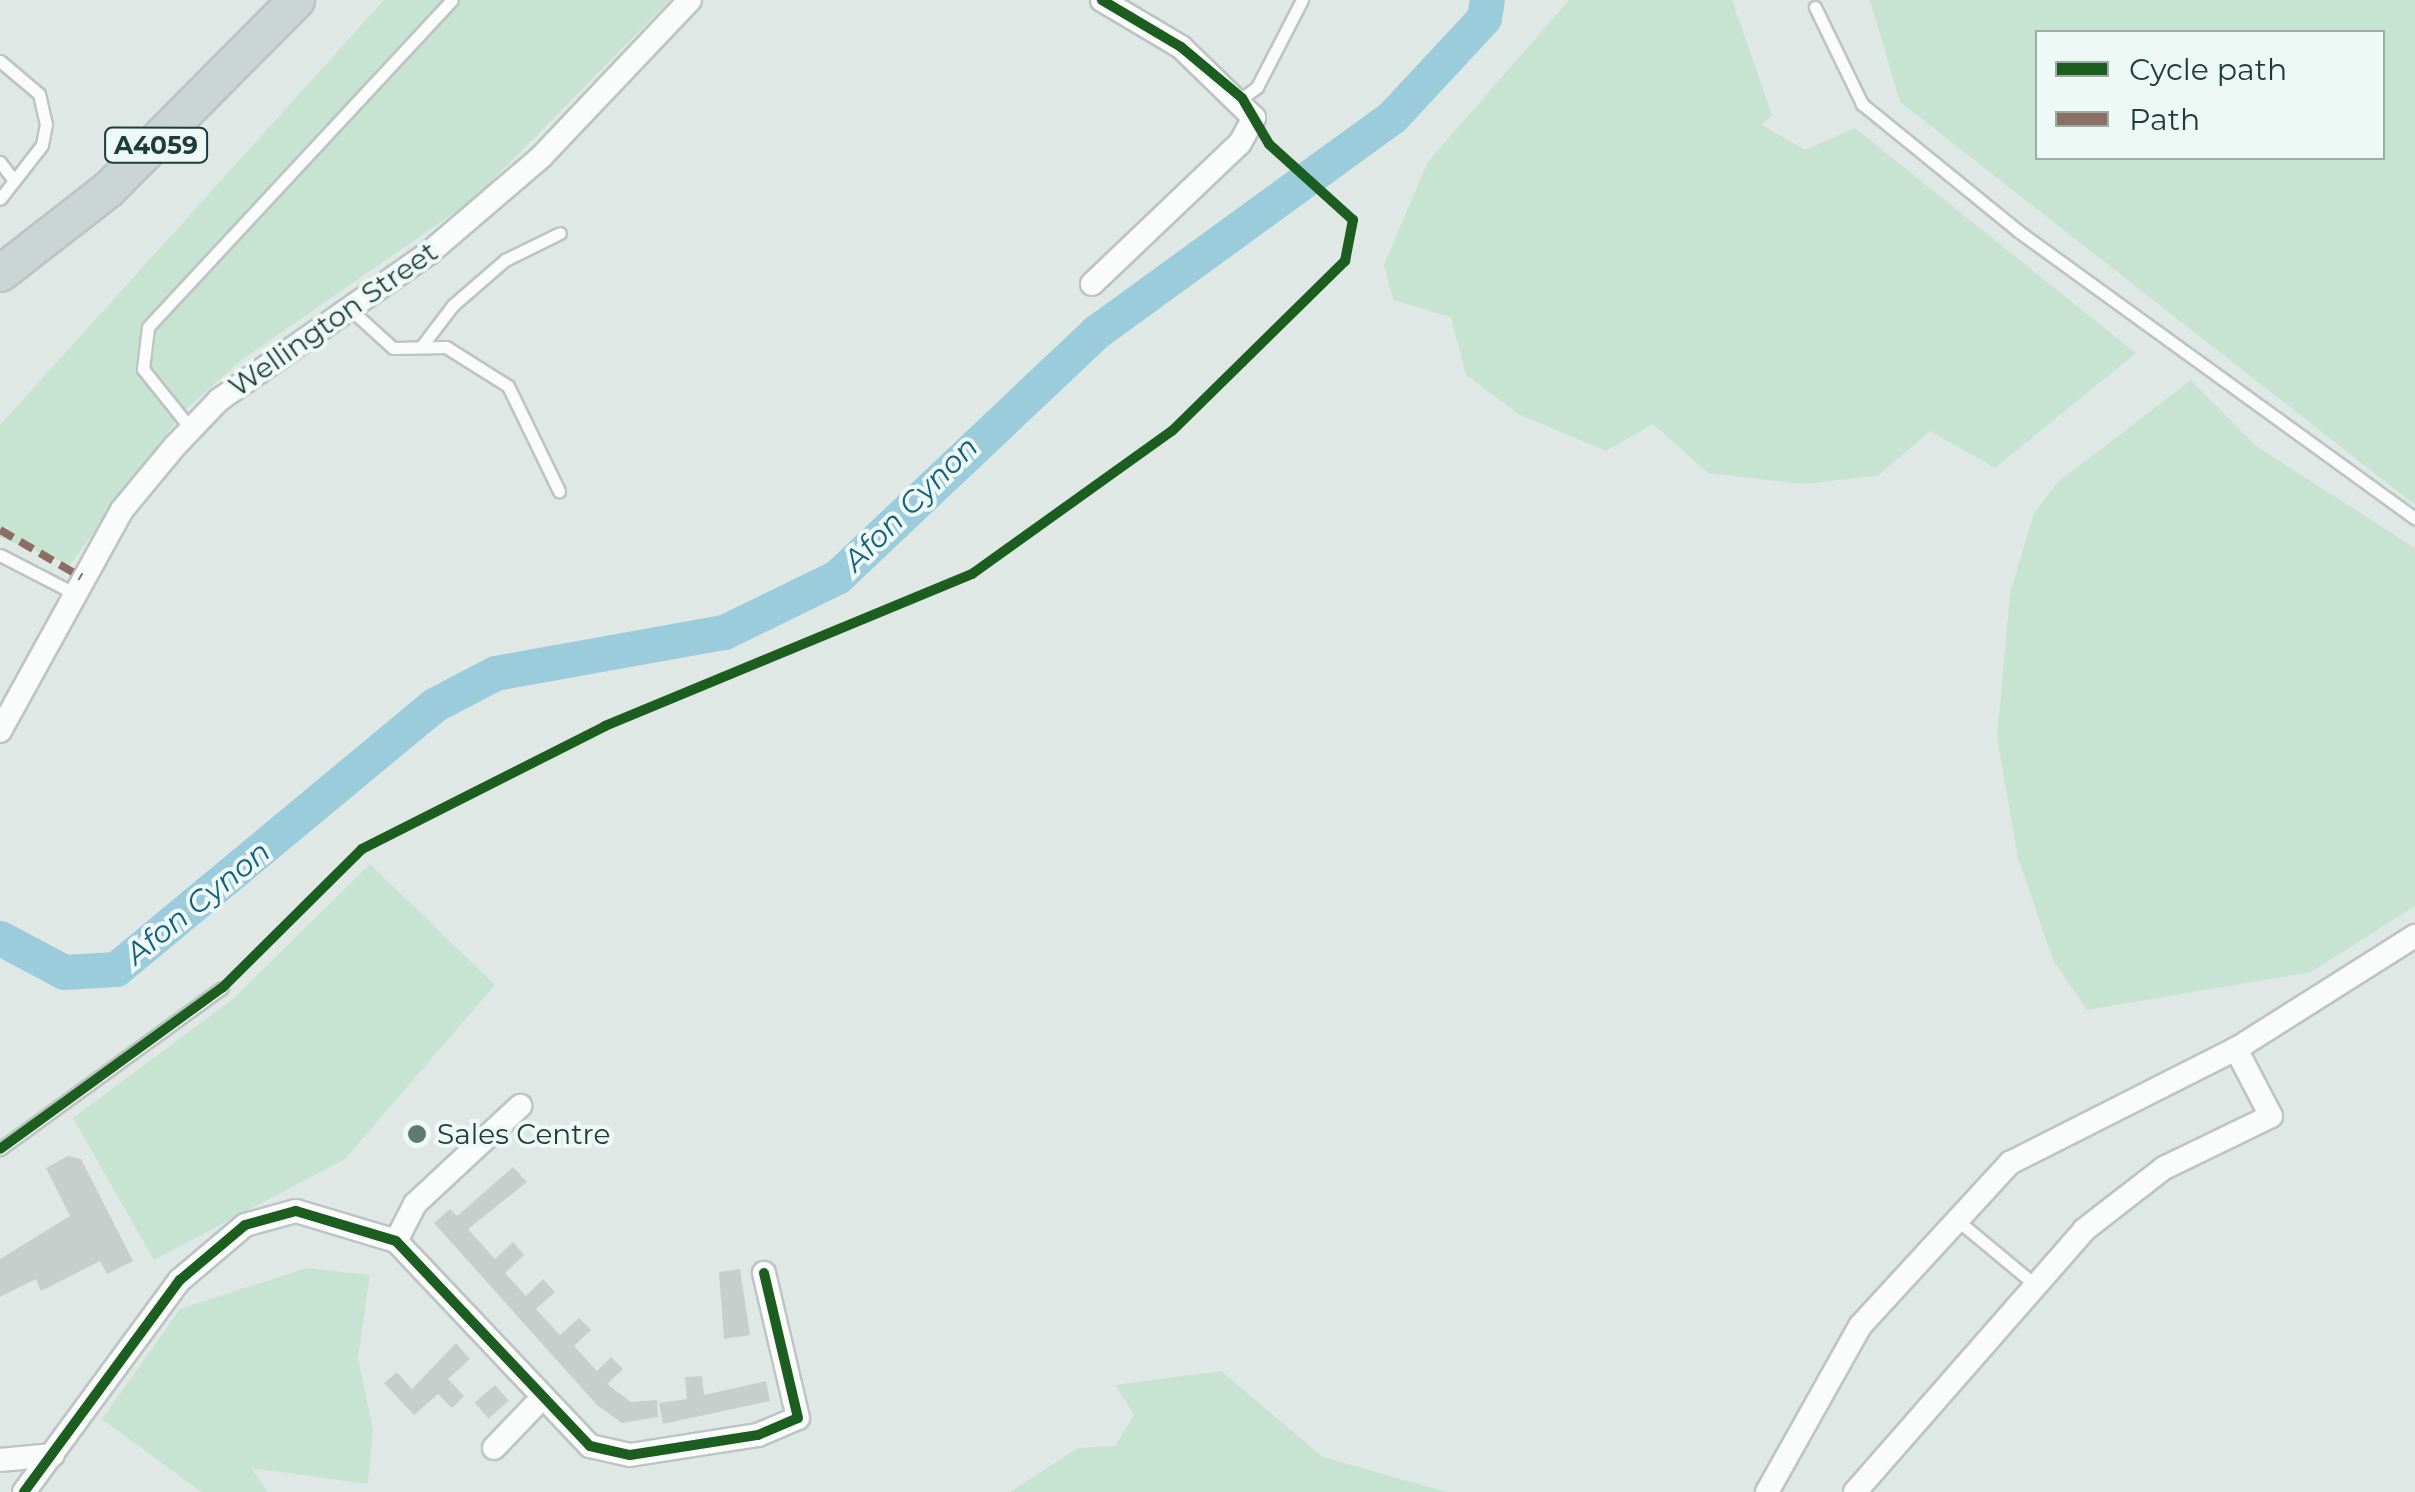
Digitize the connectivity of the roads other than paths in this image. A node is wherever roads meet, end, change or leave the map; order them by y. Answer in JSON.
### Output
{"nodes":[{"id":1,"x":296,"y":0,"type":"edge"},
{"id":2,"x":452,"y":0,"type":"edge"},
{"id":3,"x":690,"y":0,"type":"edge"},
{"id":4,"x":1102,"y":0,"type":"edge"},
{"id":5,"x":1302,"y":0,"type":"edge"},
{"id":6,"x":1815,"y":6,"type":"dead end"},
{"id":7,"x":0,"y":61,"type":"edge"},
{"id":8,"x":1248,"y":108,"type":"junction"},
{"id":9,"x":0,"y":162,"type":"edge"},
{"id":10,"x":7,"y":179,"type":"edge"},
{"id":11,"x":0,"y":198,"type":"edge"},
{"id":12,"x":560,"y":233,"type":"dead end"},
{"id":13,"x":0,"y":273,"type":"edge"},
{"id":14,"x":1092,"y":284,"type":"dead end"},
{"id":15,"x":350,"y":309,"type":"junction"},
{"id":16,"x":422,"y":347,"type":"junction"},
{"id":17,"x":191,"y":429,"type":"junction"},
{"id":18,"x":559,"y":491,"type":"dead end"},
{"id":19,"x":2415,"y":518,"type":"edge"},
{"id":20,"x":0,"y":555,"type":"edge"},
{"id":21,"x":72,"y":592,"type":"junction"},
{"id":22,"x":0,"y":732,"type":"edge"},
{"id":23,"x":2415,"y":936,"type":"edge"},
{"id":24,"x":222,"y":988,"type":"dead end"},
{"id":25,"x":2236,"y":1048,"type":"junction"},
{"id":26,"x":520,"y":1106,"type":"dead end"},
{"id":27,"x":0,"y":1150,"type":"edge"},
{"id":28,"x":1954,"y":1217,"type":"junction"},
{"id":29,"x":396,"y":1240,"type":"junction"},
{"id":30,"x":764,"y":1273,"type":"dead end"},
{"id":31,"x":2034,"y":1284,"type":"junction"},
{"id":32,"x":541,"y":1399,"type":"junction"},
{"id":33,"x":494,"y":1448,"type":"dead end"},
{"id":34,"x":53,"y":1455,"type":"junction"},
{"id":35,"x":0,"y":1460,"type":"edge"},
{"id":36,"x":24,"y":1492,"type":"edge"},
{"id":37,"x":1767,"y":1492,"type":"edge"},
{"id":38,"x":1856,"y":1492,"type":"edge"}],
"edges":[{"from":1,"to":13,"type":"main road","number":"A4059"},
{"from":2,"to":17,"type":"lane"},
{"from":3,"to":15,"type":"street","name":"Wellington Street"},
{"from":4,"to":8,"type":"street"},
{"from":5,"to":8,"type":"lane"},
{"from":6,"to":19,"type":"lane"},
{"from":7,"to":10,"type":"lane"},
{"from":8,"to":14,"type":"street"},
{"from":9,"to":10,"type":"lane"},
{"from":10,"to":11,"type":"lane"},
{"from":12,"to":16,"type":"lane"},
{"from":15,"to":16,"type":"lane"},
{"from":15,"to":17,"type":"street","name":"Wellington Street"},
{"from":16,"to":18,"type":"lane"},
{"from":17,"to":21,"type":"street","name":"Wellington Street"},
{"from":20,"to":21,"type":"lane"},
{"from":21,"to":22,"type":"street","name":"Wellington Street"},
{"from":23,"to":25,"type":"street"},
{"from":24,"to":27,"type":"lane"},
{"from":25,"to":28,"type":"street"},
{"from":25,"to":31,"type":"street"},
{"from":26,"to":29,"type":"street"},
{"from":28,"to":31,"type":"lane"},
{"from":28,"to":37,"type":"street"},
{"from":29,"to":32,"type":"street"},
{"from":29,"to":34,"type":"street"},
{"from":30,"to":32,"type":"street"},
{"from":31,"to":38,"type":"street"},
{"from":32,"to":33,"type":"street"},
{"from":34,"to":35,"type":"street"},
{"from":34,"to":36,"type":"street"}]}
